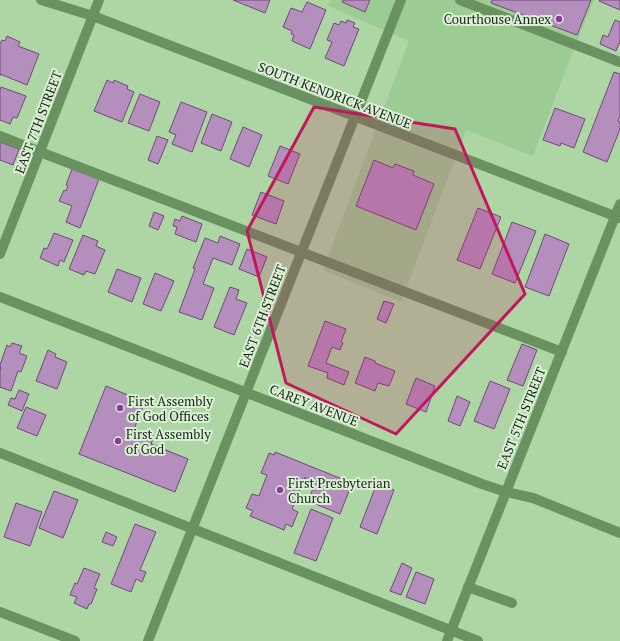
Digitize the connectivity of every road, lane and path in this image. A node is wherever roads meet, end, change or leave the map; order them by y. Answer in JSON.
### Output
{"nodes":[{"id":1,"x":40,"y":0,"type":"edge"},
{"id":2,"x":100,"y":0,"type":"edge"},
{"id":3,"x":401,"y":0,"type":"edge"},
{"id":4,"x":460,"y":0,"type":"edge"},
{"id":5,"x":93,"y":16,"type":"junction"},
{"id":6,"x":620,"y":62,"type":"edge"},
{"id":7,"x":355,"y":117,"type":"junction"},
{"id":8,"x":0,"y":136,"type":"edge"},
{"id":9,"x":40,"y":152,"type":"junction"},
{"id":10,"x":620,"y":204,"type":"edge"},
{"id":11,"x":618,"y":217,"type":"edge"},
{"id":12,"x":301,"y":252,"type":"junction"},
{"id":13,"x":0,"y":254,"type":"edge"},
{"id":14,"x":0,"y":297,"type":"edge"},
{"id":15,"x":562,"y":352,"type":"junction"},
{"id":16,"x":246,"y":392,"type":"junction"},
{"id":17,"x":0,"y":454,"type":"edge"},
{"id":18,"x":506,"y":492,"type":"junction"},
{"id":19,"x":192,"y":529,"type":"junction"},
{"id":20,"x":620,"y":533,"type":"edge"},
{"id":21,"x":468,"y":587,"type":"junction"},
{"id":22,"x":512,"y":603,"type":"dead end"},
{"id":23,"x":0,"y":612,"type":"edge"},
{"id":24,"x":451,"y":630,"type":"junction"},
{"id":25,"x":76,"y":641,"type":"edge"},
{"id":26,"x":148,"y":641,"type":"edge"},
{"id":27,"x":447,"y":641,"type":"edge"},
{"id":28,"x":478,"y":641,"type":"edge"}],
"edges":[{"from":1,"to":5,"type":"street","name":"SOUTH KENDRICK AVENUE"},
{"from":2,"to":5,"type":"street","name":"EAST 7TH STREET"},
{"from":3,"to":7,"type":"street","name":"EAST 6TH STREET"},
{"from":4,"to":6,"type":"street"},
{"from":5,"to":7,"type":"street","name":"SOUTH KENDRICK AVENUE"},
{"from":5,"to":9,"type":"street","name":"EAST 7TH STREET"},
{"from":7,"to":11,"type":"street","name":"SOUTH KENDRICK AVENUE"},
{"from":7,"to":12,"type":"street","name":"EAST 6TH STREET"},
{"from":8,"to":9,"type":"street"},
{"from":9,"to":12,"type":"street"},
{"from":9,"to":13,"type":"street","name":"EAST 7TH STREET"},
{"from":10,"to":11,"type":"street","name":"EAST 5TH STREET"},
{"from":11,"to":15,"type":"street","name":"EAST 5TH STREET"},
{"from":12,"to":15,"type":"street"},
{"from":12,"to":16,"type":"street","name":"EAST 6TH STREET"},
{"from":14,"to":16,"type":"street","name":"CAREY AVENUE"},
{"from":15,"to":18,"type":"street","name":"EAST 5TH STREET"},
{"from":16,"to":18,"type":"street","name":"CAREY AVENUE"},
{"from":16,"to":19,"type":"street","name":"EAST 6TH STREET"},
{"from":17,"to":19,"type":"street"},
{"from":18,"to":20,"type":"street","name":"CAREY AVENUE"},
{"from":18,"to":21,"type":"street","name":"EAST 5TH STREET"},
{"from":19,"to":24,"type":"street"},
{"from":19,"to":26,"type":"street","name":"EAST 6TH STREET"},
{"from":21,"to":22,"type":"street"},
{"from":21,"to":24,"type":"street","name":"EAST 5TH STREET"},
{"from":23,"to":25,"type":"street"},
{"from":24,"to":27,"type":"street","name":"EAST 5TH STREET"},
{"from":24,"to":28,"type":"street"}]}
